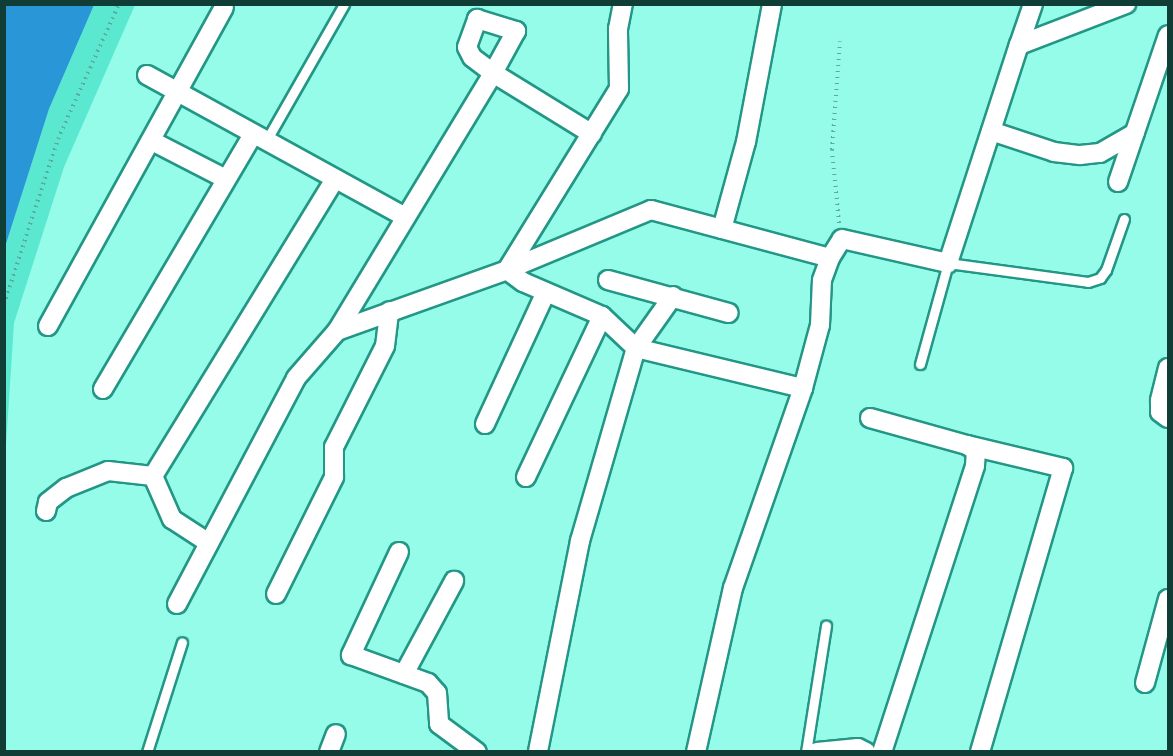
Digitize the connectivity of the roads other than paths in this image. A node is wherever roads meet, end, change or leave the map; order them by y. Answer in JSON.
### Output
{"nodes":[{"id":1,"x":344,"y":4,"type":"edge"},
{"id":2,"x":623,"y":4,"type":"edge"},
{"id":3,"x":772,"y":4,"type":"edge"},
{"id":4,"x":1033,"y":4,"type":"edge"},
{"id":5,"x":1126,"y":4,"type":"edge"},
{"id":6,"x":224,"y":8,"type":"dead end"},
{"id":7,"x":1168,"y":35,"type":"edge"},
{"id":8,"x":1019,"y":45,"type":"junction"},
{"id":9,"x":147,"y":75,"type":"dead end"},
{"id":10,"x":179,"y":93,"type":"junction"},
{"id":11,"x":991,"y":131,"type":"junction"},
{"id":12,"x":1135,"y":133,"type":"junction"},
{"id":13,"x":592,"y":134,"type":"junction"},
{"id":14,"x":260,"y":137,"type":"junction"},
{"id":15,"x":152,"y":141,"type":"junction"},
{"id":16,"x":226,"y":179,"type":"junction"},
{"id":17,"x":335,"y":179,"type":"junction"},
{"id":18,"x":1118,"y":182,"type":"dead end"},
{"id":19,"x":405,"y":217,"type":"junction"},
{"id":20,"x":1124,"y":219,"type":"dead end"},
{"id":21,"x":722,"y":229,"type":"junction"},
{"id":22,"x":830,"y":258,"type":"junction"},
{"id":23,"x":948,"y":263,"type":"junction"},
{"id":24,"x":507,"y":270,"type":"junction"},
{"id":25,"x":608,"y":280,"type":"dead end"},
{"id":26,"x":546,"y":292,"type":"junction"},
{"id":27,"x":673,"y":296,"type":"junction"},
{"id":28,"x":389,"y":311,"type":"junction"},
{"id":29,"x":729,"y":313,"type":"dead end"},
{"id":30,"x":602,"y":316,"type":"junction"},
{"id":31,"x":48,"y":326,"type":"dead end"},
{"id":32,"x":337,"y":330,"type":"junction"},
{"id":33,"x":636,"y":348,"type":"junction"},
{"id":34,"x":920,"y":364,"type":"dead end"},
{"id":35,"x":1168,"y":368,"type":"edge"},
{"id":36,"x":803,"y":388,"type":"junction"},
{"id":37,"x":103,"y":389,"type":"dead end"},
{"id":38,"x":870,"y":418,"type":"dead end"},
{"id":39,"x":1168,"y":418,"type":"edge"},
{"id":40,"x":485,"y":424,"type":"dead end"},
{"id":41,"x":967,"y":445,"type":"junction"},
{"id":42,"x":153,"y":476,"type":"junction"},
{"id":43,"x":526,"y":477,"type":"dead end"},
{"id":44,"x":46,"y":511,"type":"dead end"},
{"id":45,"x":209,"y":543,"type":"junction"},
{"id":46,"x":399,"y":552,"type":"dead end"},
{"id":47,"x":453,"y":581,"type":"dead end"},
{"id":48,"x":276,"y":594,"type":"dead end"},
{"id":49,"x":1168,"y":599,"type":"edge"},
{"id":50,"x":177,"y":604,"type":"dead end"},
{"id":51,"x":826,"y":626,"type":"dead end"},
{"id":52,"x":182,"y":642,"type":"dead end"},
{"id":53,"x":404,"y":674,"type":"junction"},
{"id":54,"x":1145,"y":683,"type":"dead end"},
{"id":55,"x":336,"y":734,"type":"dead end"},
{"id":56,"x":861,"y":750,"type":"edge"},
{"id":57,"x":147,"y":752,"type":"edge"},
{"id":58,"x":329,"y":752,"type":"edge"},
{"id":59,"x":477,"y":752,"type":"edge"},
{"id":60,"x":538,"y":752,"type":"edge"},
{"id":61,"x":696,"y":752,"type":"edge"},
{"id":62,"x":806,"y":752,"type":"edge"},
{"id":63,"x":817,"y":752,"type":"edge"},
{"id":64,"x":882,"y":752,"type":"edge"},
{"id":65,"x":980,"y":752,"type":"edge"}],
"edges":[{"from":1,"to":14,"type":"lane"},
{"from":2,"to":13,"type":"street"},
{"from":3,"to":21,"type":"street"},
{"from":4,"to":8,"type":"street"},
{"from":5,"to":8,"type":"street"},
{"from":6,"to":10,"type":"street"},
{"from":7,"to":12,"type":"street"},
{"from":8,"to":11,"type":"street"},
{"from":9,"to":10,"type":"street"},
{"from":10,"to":14,"type":"street"},
{"from":10,"to":15,"type":"street"},
{"from":11,"to":12,"type":"street"},
{"from":11,"to":23,"type":"street"},
{"from":12,"to":18,"type":"street"},
{"from":13,"to":19,"type":"street"},
{"from":13,"to":24,"type":"street"},
{"from":14,"to":16,"type":"street"},
{"from":14,"to":17,"type":"street"},
{"from":15,"to":16,"type":"street"},
{"from":15,"to":31,"type":"street"},
{"from":16,"to":37,"type":"street"},
{"from":17,"to":19,"type":"street"},
{"from":17,"to":42,"type":"street"},
{"from":19,"to":32,"type":"street"},
{"from":20,"to":23,"type":"lane"},
{"from":21,"to":22,"type":"street"},
{"from":21,"to":24,"type":"street"},
{"from":22,"to":23,"type":"street"},
{"from":22,"to":36,"type":"street"},
{"from":23,"to":34,"type":"lane"},
{"from":24,"to":26,"type":"street"},
{"from":24,"to":28,"type":"street"},
{"from":25,"to":27,"type":"street"},
{"from":26,"to":30,"type":"street"},
{"from":26,"to":40,"type":"street"},
{"from":27,"to":29,"type":"street"},
{"from":27,"to":33,"type":"street"},
{"from":28,"to":32,"type":"street"},
{"from":28,"to":48,"type":"street"},
{"from":30,"to":33,"type":"street"},
{"from":30,"to":43,"type":"street"},
{"from":32,"to":45,"type":"street"},
{"from":33,"to":36,"type":"street"},
{"from":33,"to":60,"type":"street"},
{"from":35,"to":39,"type":"street"},
{"from":36,"to":61,"type":"street"},
{"from":38,"to":41,"type":"street"},
{"from":41,"to":64,"type":"street"},
{"from":41,"to":65,"type":"street"},
{"from":42,"to":44,"type":"street"},
{"from":42,"to":45,"type":"street"},
{"from":45,"to":50,"type":"street"},
{"from":46,"to":53,"type":"street"},
{"from":47,"to":53,"type":"street"},
{"from":49,"to":54,"type":"street"},
{"from":51,"to":62,"type":"lane"},
{"from":52,"to":57,"type":"lane"},
{"from":53,"to":59,"type":"street"},
{"from":55,"to":58,"type":"street"},
{"from":56,"to":63,"type":"street"}]}
